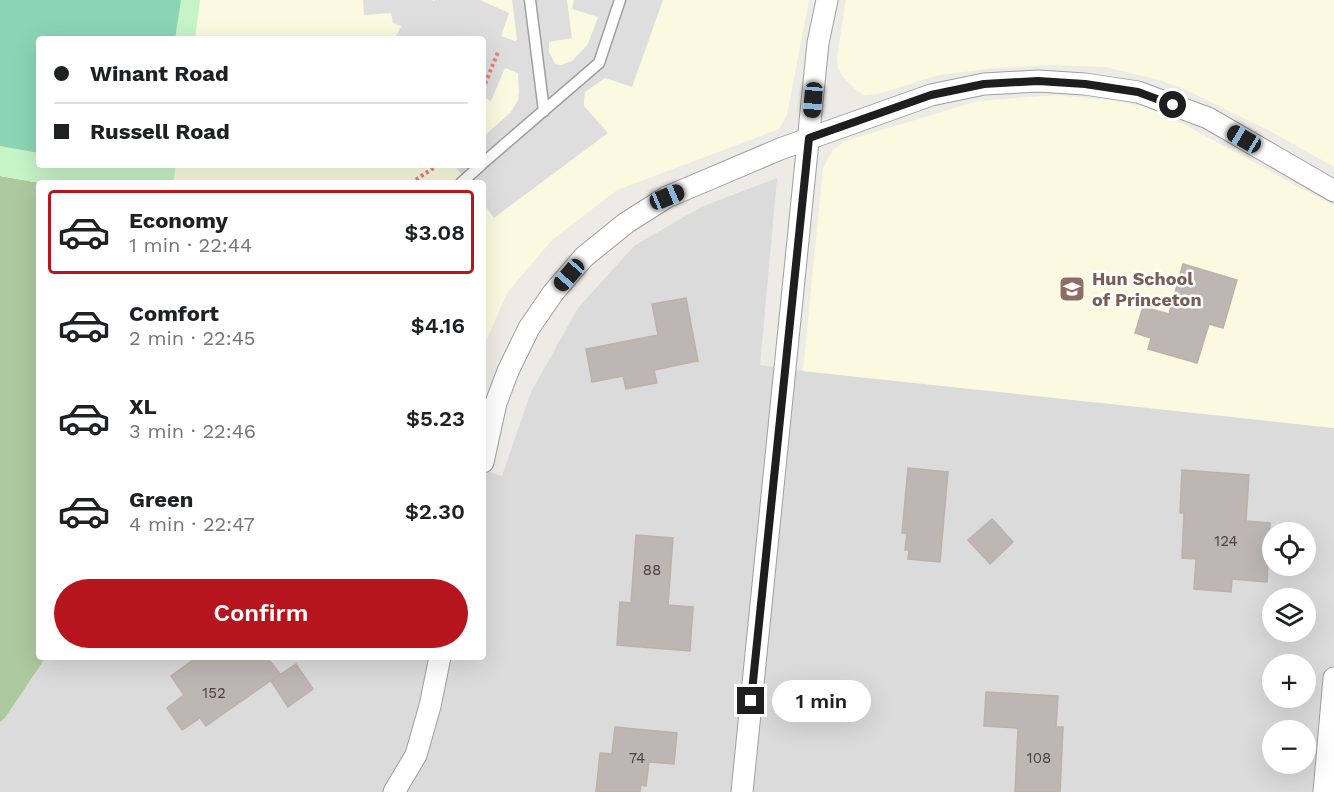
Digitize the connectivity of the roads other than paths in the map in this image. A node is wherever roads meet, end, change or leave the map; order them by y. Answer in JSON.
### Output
{"nodes":[{"id":1,"x":530,"y":0,"type":"edge"},
{"id":2,"x":620,"y":0,"type":"edge"},
{"id":3,"x":827,"y":0,"type":"edge"},
{"id":4,"x":544,"y":111,"type":"junction"},
{"id":5,"x":809,"y":138,"type":"junction"},
{"id":6,"x":486,"y":161,"type":"edge"},
{"id":7,"x":477,"y":168,"type":"edge"},
{"id":8,"x":463,"y":180,"type":"edge"},
{"id":9,"x":1334,"y":191,"type":"edge"},
{"id":10,"x":486,"y":435,"type":"edge"},
{"id":11,"x":439,"y":660,"type":"edge"},
{"id":12,"x":1334,"y":678,"type":"edge"},
{"id":13,"x":394,"y":792,"type":"edge"},
{"id":14,"x":742,"y":792,"type":"edge"},
{"id":15,"x":1324,"y":792,"type":"edge"}],
"edges":[{"from":1,"to":4,"type":"lane"},
{"from":2,"to":4,"type":"lane"},
{"from":3,"to":5,"type":"street"},
{"from":4,"to":6,"type":"lane"},
{"from":5,"to":9,"type":"street"},
{"from":5,"to":10,"type":"street"},
{"from":5,"to":14,"type":"street"},
{"from":7,"to":8,"type":"lane"},
{"from":11,"to":13,"type":"street"},
{"from":12,"to":15,"type":"street"}]}
